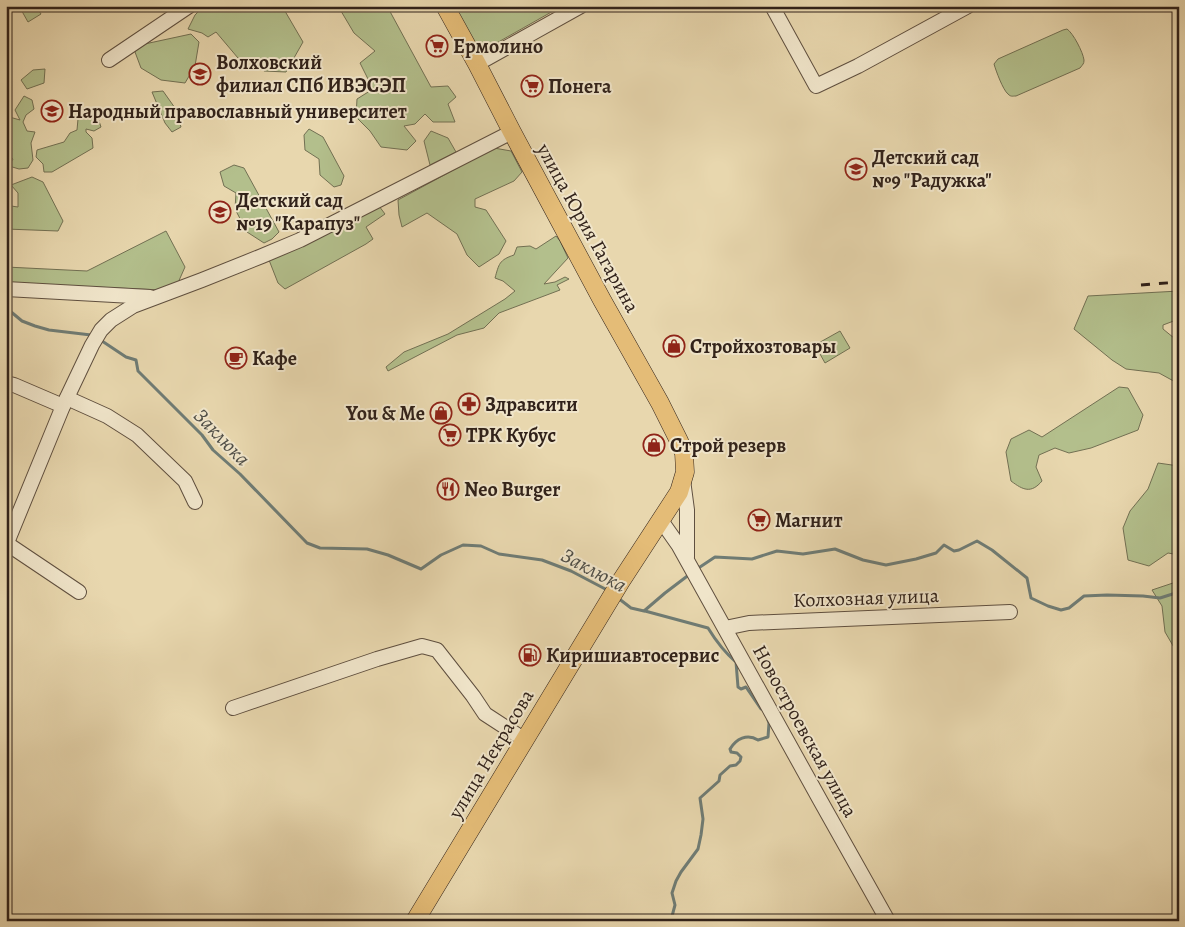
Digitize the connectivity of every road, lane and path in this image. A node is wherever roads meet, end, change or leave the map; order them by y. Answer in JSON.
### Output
{"nodes":[{"id":1,"x":189,"y":6,"type":"edge"},
{"id":2,"x":445,"y":6,"type":"edge"},
{"id":3,"x":581,"y":6,"type":"edge"},
{"id":4,"x":772,"y":6,"type":"edge"},
{"id":5,"x":968,"y":6,"type":"edge"},
{"id":6,"x":109,"y":60,"type":"dead end"},
{"id":7,"x":477,"y":64,"type":"junction"},
{"id":8,"x":512,"y":132,"type":"junction"},
{"id":9,"x":6,"y":289,"type":"edge"},
{"id":10,"x":155,"y":297,"type":"junction"},
{"id":11,"x":6,"y":383,"type":"edge"},
{"id":12,"x":65,"y":402,"type":"junction"},
{"id":13,"x":684,"y":476,"type":"junction"},
{"id":14,"x":196,"y":502,"type":"dead end"},
{"id":15,"x":660,"y":519,"type":"junction"},
{"id":16,"x":6,"y":544,"type":"edge"},
{"id":17,"x":687,"y":560,"type":"junction"},
{"id":18,"x":80,"y":592,"type":"dead end"},
{"id":19,"x":1010,"y":612,"type":"dead end"},
{"id":20,"x":725,"y":628,"type":"junction"},
{"id":21,"x":233,"y":708,"type":"dead end"},
{"id":22,"x":525,"y":740,"type":"junction"},
{"id":23,"x":415,"y":921,"type":"edge"},
{"id":24,"x":888,"y":921,"type":"edge"}],
"edges":[{"from":1,"to":6,"type":"street"},
{"from":2,"to":7,"type":"main road","name":"улица Юрия Гагарина"},
{"from":3,"to":7,"type":"street"},
{"from":4,"to":5,"type":"street"},
{"from":7,"to":8,"type":"main road","name":"улица Юрия Гагарина"},
{"from":8,"to":10,"type":"street"},
{"from":8,"to":13,"type":"main road","name":"улица Юрия Гагарина"},
{"from":9,"to":10,"type":"street"},
{"from":10,"to":12,"type":"street"},
{"from":11,"to":12,"type":"street"},
{"from":12,"to":14,"type":"street"},
{"from":12,"to":16,"type":"street"},
{"from":13,"to":15,"type":"main road"},
{"from":13,"to":17,"type":"street","name":"Новостроевская улица"},
{"from":15,"to":17,"type":"street","name":"Новостроевская улица"},
{"from":15,"to":22,"type":"main road","name":"улица Некрасова"},
{"from":16,"to":18,"type":"street"},
{"from":17,"to":20,"type":"street","name":"Новостроевская улица"},
{"from":19,"to":20,"type":"street","name":"Колхозная улица"},
{"from":20,"to":24,"type":"street","name":"Новостроевская улица"},
{"from":21,"to":22,"type":"street"},
{"from":22,"to":23,"type":"main road","name":"улица Некрасова"}]}
